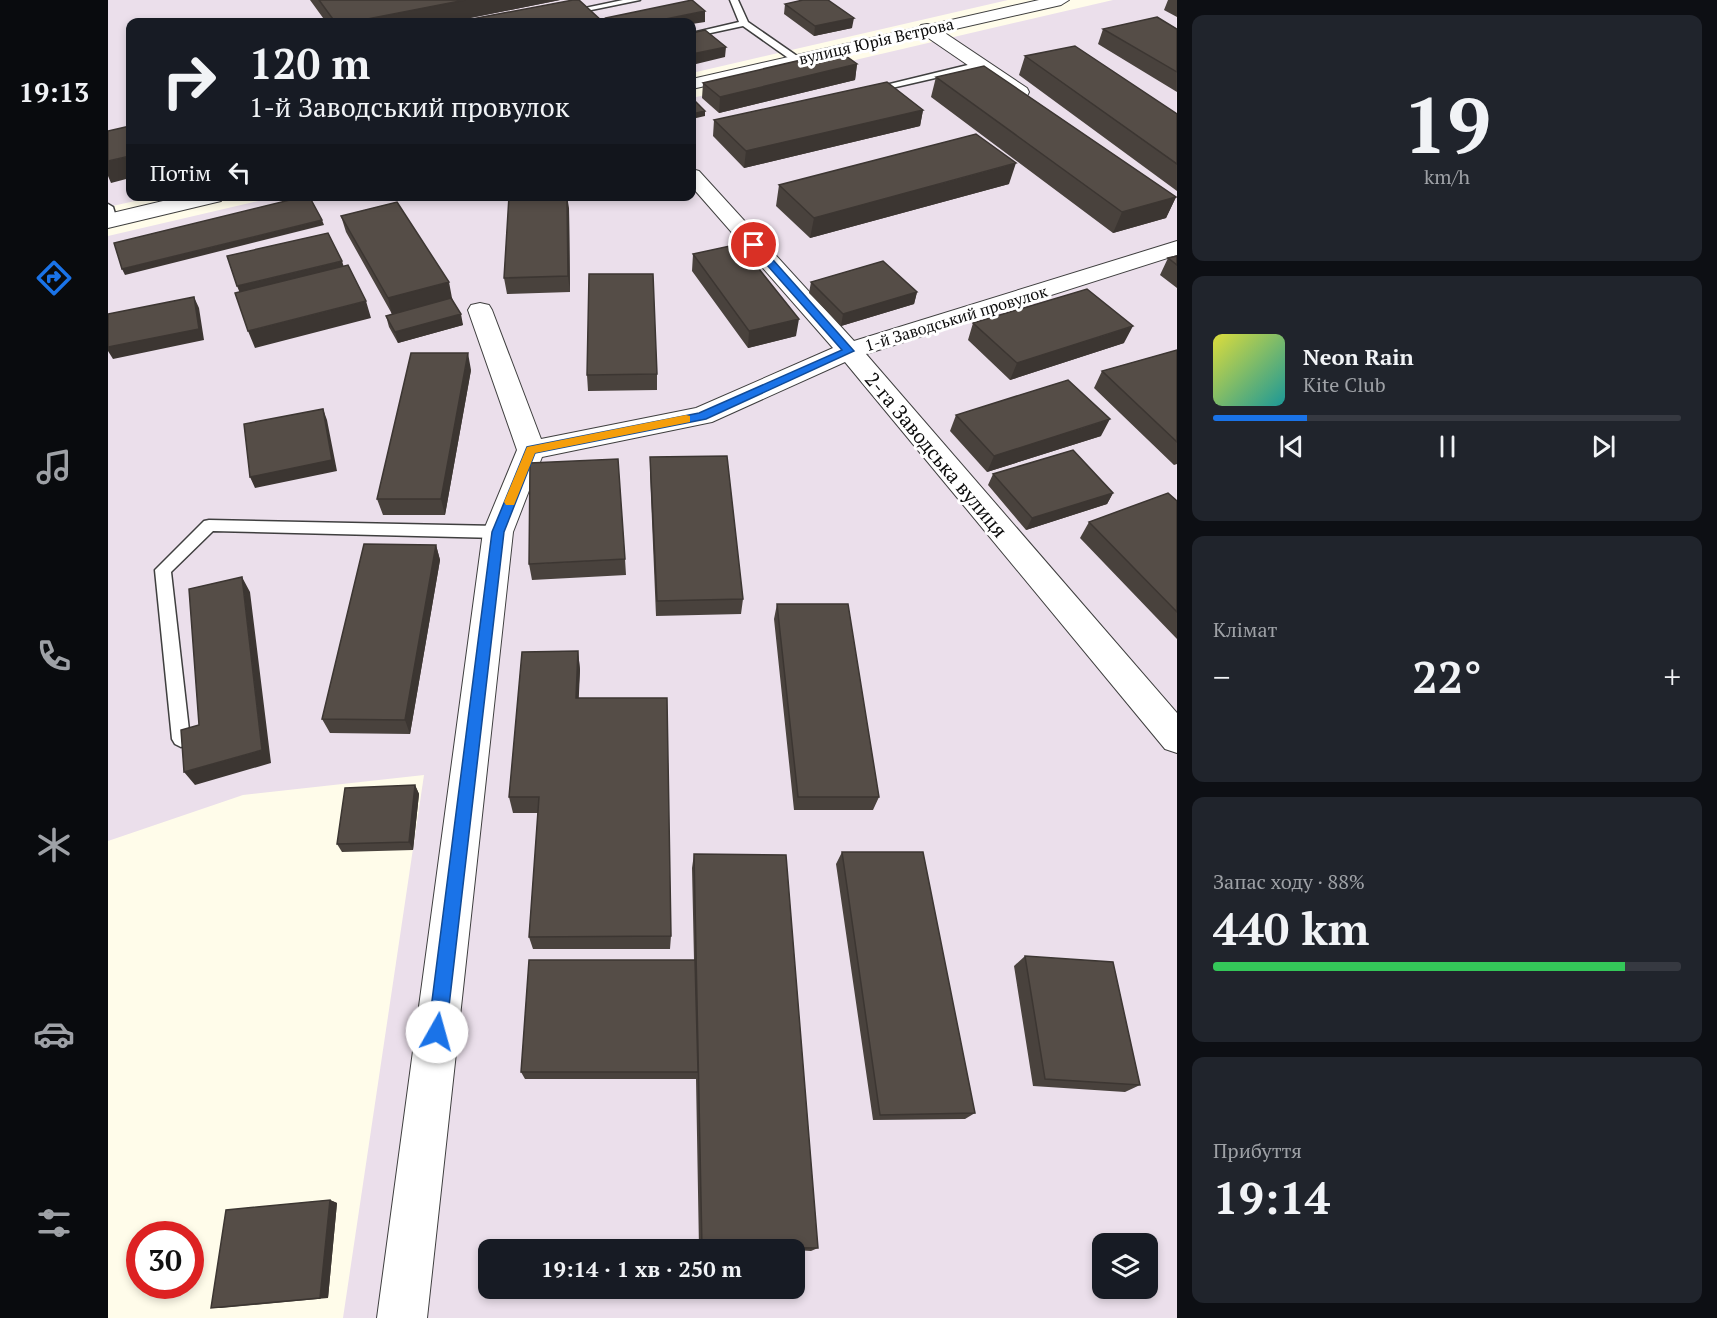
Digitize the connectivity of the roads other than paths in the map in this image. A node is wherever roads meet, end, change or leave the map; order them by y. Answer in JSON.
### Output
{"nodes":[{"id":1,"x":636,"y":0,"type":"edge"},
{"id":2,"x":734,"y":0,"type":"edge"},
{"id":3,"x":1061,"y":0,"type":"edge"},
{"id":4,"x":543,"y":18,"type":"edge"},
{"id":5,"x":744,"y":23,"type":"junction"},
{"id":6,"x":927,"y":29,"type":"junction"},
{"id":7,"x":696,"y":33,"type":"edge"},
{"id":8,"x":797,"y":60,"type":"junction"},
{"id":9,"x":980,"y":65,"type":"junction"},
{"id":10,"x":696,"y":83,"type":"edge"},
{"id":11,"x":863,"y":92,"type":"edge"},
{"id":12,"x":1039,"y":105,"type":"edge"},
{"id":13,"x":696,"y":179,"type":"edge"},
{"id":14,"x":187,"y":201,"type":"edge"},
{"id":15,"x":109,"y":216,"type":"edge"},
{"id":16,"x":1177,"y":249,"type":"edge"},
{"id":17,"x":480,"y":310,"type":"dead end"},
{"id":18,"x":849,"y":351,"type":"junction"},
{"id":19,"x":531,"y":450,"type":"junction"},
{"id":20,"x":498,"y":532,"type":"junction"},
{"id":21,"x":1177,"y":738,"type":"edge"},
{"id":22,"x":181,"y":739,"type":"edge"},
{"id":23,"x":402,"y":1318,"type":"edge"}],
"edges":[{"from":1,"to":4,"type":"lane"},
{"from":2,"to":5,"type":"lane"},
{"from":3,"to":6,"type":"street","name":"вулиця Юрія Вєтрова"},
{"from":5,"to":7,"type":"lane"},
{"from":5,"to":8,"type":"lane"},
{"from":6,"to":8,"type":"street","name":"вулиця Юрія Вєтрова"},
{"from":6,"to":9,"type":"street"},
{"from":8,"to":10,"type":"street","name":"вулиця Юрія Вєтрова"},
{"from":9,"to":11,"type":"lane"},
{"from":9,"to":12,"type":"street"},
{"from":13,"to":18,"type":"street","name":"2-га Заводська вулиця"},
{"from":14,"to":15,"type":"street"},
{"from":16,"to":18,"type":"street","name":"1-й Заводський провулок"},
{"from":17,"to":19,"type":"street"},
{"from":18,"to":19,"type":"street","name":"1-й Заводський провулок"},
{"from":18,"to":21,"type":"street","name":"2-га Заводська вулиця"},
{"from":19,"to":20,"type":"street"},
{"from":20,"to":22,"type":"lane"},
{"from":20,"to":23,"type":"street"}]}
